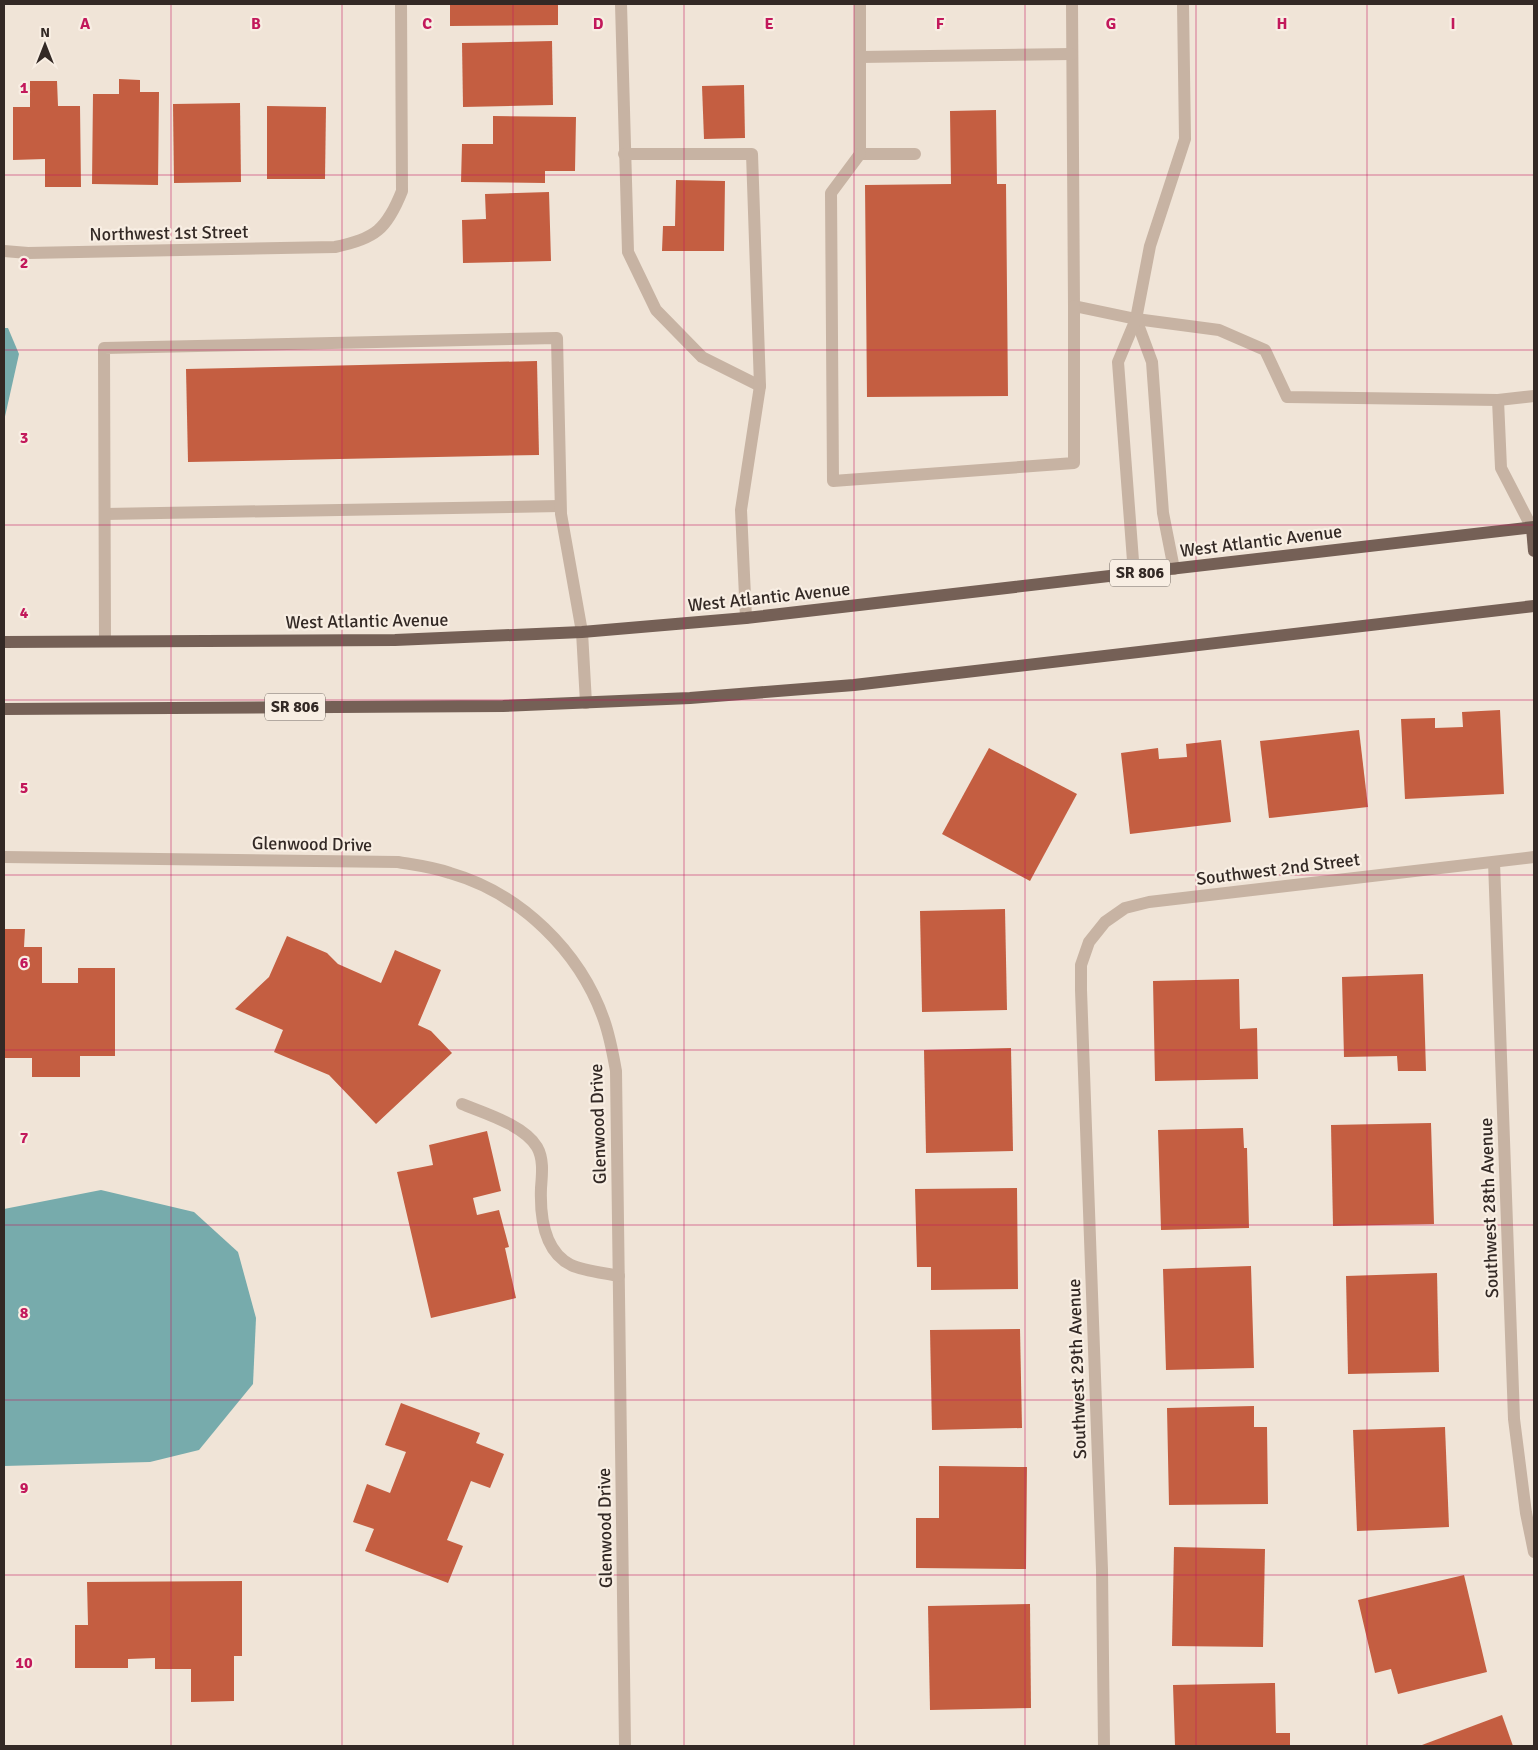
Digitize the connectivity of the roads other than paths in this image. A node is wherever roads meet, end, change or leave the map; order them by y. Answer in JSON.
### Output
{"nodes":[{"id":1,"x":401,"y":4,"type":"edge"},
{"id":2,"x":621,"y":4,"type":"edge"},
{"id":3,"x":860,"y":4,"type":"edge"},
{"id":4,"x":1072,"y":4,"type":"edge"},
{"id":5,"x":1183,"y":4,"type":"edge"},
{"id":6,"x":1072,"y":54,"type":"junction"},
{"id":7,"x":860,"y":57,"type":"junction"},
{"id":8,"x":624,"y":154,"type":"junction"},
{"id":9,"x":860,"y":154,"type":"junction"},
{"id":10,"x":915,"y":154,"type":"dead end"},
{"id":11,"x":4,"y":251,"type":"edge"},
{"id":12,"x":1074,"y":306,"type":"junction"},
{"id":13,"x":1136,"y":319,"type":"junction"},
{"id":14,"x":760,"y":386,"type":"junction"},
{"id":15,"x":1534,"y":396,"type":"edge"},
{"id":16,"x":1498,"y":400,"type":"junction"},
{"id":17,"x":560,"y":506,"type":"junction"},
{"id":18,"x":105,"y":514,"type":"junction"},
{"id":19,"x":1534,"y":524,"type":"edge"},
{"id":20,"x":1534,"y":551,"type":"edge"},
{"id":21,"x":1174,"y":569,"type":"junction"},
{"id":22,"x":1134,"y":574,"type":"junction"},
{"id":23,"x":1534,"y":606,"type":"edge"},
{"id":24,"x":746,"y":618,"type":"junction"},
{"id":25,"x":582,"y":632,"type":"junction"},
{"id":26,"x":105,"y":641,"type":"junction"},
{"id":27,"x":4,"y":642,"type":"edge"},
{"id":28,"x":586,"y":702,"type":"junction"},
{"id":29,"x":4,"y":709,"type":"edge"},
{"id":30,"x":1534,"y":857,"type":"edge"},
{"id":31,"x":4,"y":858,"type":"edge"},
{"id":32,"x":1494,"y":862,"type":"junction"},
{"id":33,"x":1081,"y":990,"type":"joint"},
{"id":34,"x":462,"y":1104,"type":"dead end"},
{"id":35,"x":619,"y":1276,"type":"junction"},
{"id":36,"x":1534,"y":1552,"type":"edge"},
{"id":37,"x":626,"y":1746,"type":"edge"},
{"id":38,"x":1104,"y":1746,"type":"edge"}],
"edges":[{"from":1,"to":11,"type":"street","name":"Northwest 1st Street"},
{"from":2,"to":8,"type":"street"},
{"from":3,"to":7,"type":"street"},
{"from":4,"to":6,"type":"street"},
{"from":5,"to":13,"type":"street"},
{"from":6,"to":7,"type":"street"},
{"from":6,"to":12,"type":"street"},
{"from":7,"to":9,"type":"street"},
{"from":8,"to":14,"type":"street"},
{"from":8,"to":14,"type":"street"},
{"from":9,"to":10,"type":"street"},
{"from":9,"to":12,"type":"street"},
{"from":12,"to":13,"type":"street"},
{"from":13,"to":16,"type":"street"},
{"from":13,"to":21,"type":"street"},
{"from":13,"to":22,"type":"street"},
{"from":14,"to":24,"type":"street"},
{"from":15,"to":16,"type":"street"},
{"from":16,"to":19,"type":"street"},
{"from":17,"to":18,"type":"street"},
{"from":17,"to":18,"type":"street"},
{"from":17,"to":25,"type":"street"},
{"from":18,"to":26,"type":"street"},
{"from":19,"to":20,"type":"main road"},
{"from":19,"to":21,"type":"main road","name":"West Atlantic Avenue","number":"SR 806"},
{"from":21,"to":22,"type":"main road","name":"West Atlantic Avenue","number":"SR 806"},
{"from":22,"to":24,"type":"main road","name":"West Atlantic Avenue","number":"SR 806"},
{"from":23,"to":28,"type":"main road","number":"SR 806"},
{"from":24,"to":25,"type":"main road","name":"West Atlantic Avenue","number":"SR 806"},
{"from":25,"to":26,"type":"main road","name":"West Atlantic Avenue","number":"SR 806"},
{"from":25,"to":28,"type":"street"},
{"from":26,"to":27,"type":"main road","name":"West Atlantic Avenue","number":"SR 806"},
{"from":28,"to":29,"type":"main road","number":"SR 806"},
{"from":30,"to":32,"type":"street","name":"Southwest 2nd Street"},
{"from":31,"to":35,"type":"street","name":"Glenwood Drive"},
{"from":32,"to":33,"type":"street","name":"Southwest 2nd Street"},
{"from":32,"to":36,"type":"street","name":"Southwest 28th Avenue"},
{"from":33,"to":38,"type":"street","name":"Southwest 29th Avenue"},
{"from":34,"to":35,"type":"street"},
{"from":35,"to":37,"type":"street","name":"Glenwood Drive"}]}
